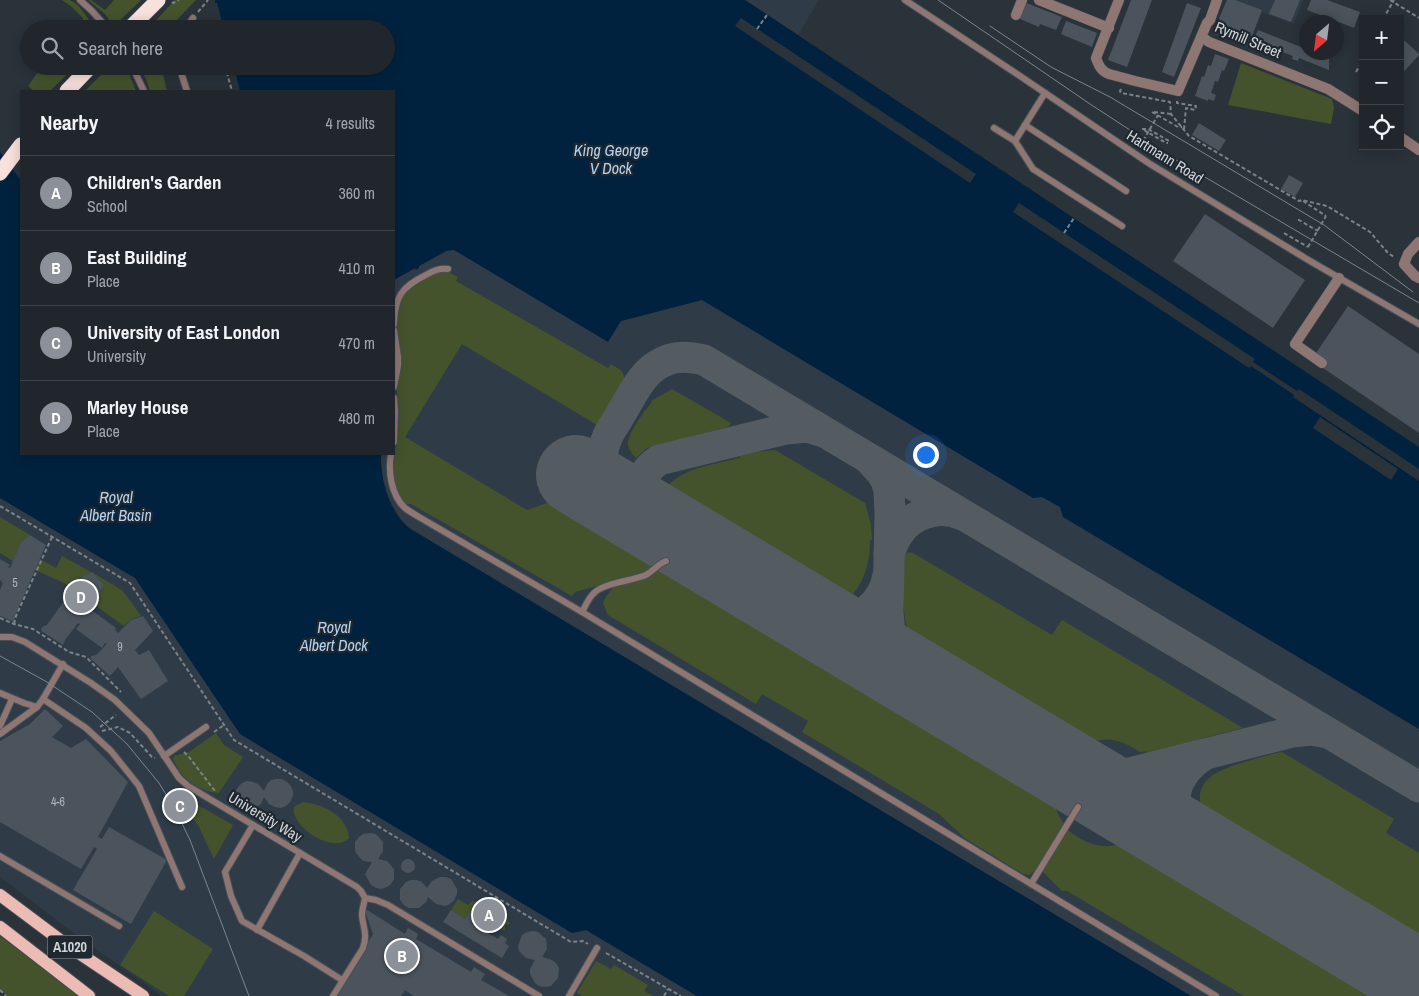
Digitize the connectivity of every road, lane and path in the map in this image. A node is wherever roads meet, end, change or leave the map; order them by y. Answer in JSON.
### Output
{"nodes":[{"id":1,"x":80,"y":0,"type":"edge"},
{"id":2,"x":158,"y":0,"type":"edge"},
{"id":3,"x":170,"y":0,"type":"edge"},
{"id":4,"x":178,"y":0,"type":"edge"},
{"id":5,"x":208,"y":0,"type":"edge"},
{"id":6,"x":905,"y":0,"type":"edge"},
{"id":7,"x":1022,"y":0,"type":"edge"},
{"id":8,"x":1039,"y":0,"type":"edge"},
{"id":9,"x":1119,"y":0,"type":"edge"},
{"id":10,"x":1217,"y":0,"type":"edge"},
{"id":11,"x":1390,"y":0,"type":"edge"},
{"id":12,"x":1394,"y":1,"type":"edge"},
{"id":13,"x":767,"y":15,"type":"dead end"},
{"id":14,"x":1016,"y":15,"type":"dead end"},
{"id":15,"x":1385,"y":15,"type":"edge"},
{"id":16,"x":193,"y":18,"type":"edge"},
{"id":17,"x":1419,"y":18,"type":"edge"},
{"id":18,"x":100,"y":20,"type":"edge"},
{"id":19,"x":138,"y":20,"type":"edge"},
{"id":20,"x":1108,"y":28,"type":"junction"},
{"id":21,"x":757,"y":29,"type":"dead end"},
{"id":22,"x":1202,"y":37,"type":"junction"},
{"id":23,"x":1359,"y":67,"type":"edge"},
{"id":24,"x":1356,"y":72,"type":"dead end"},
{"id":25,"x":82,"y":75,"type":"edge"},
{"id":26,"x":136,"y":75,"type":"edge"},
{"id":27,"x":183,"y":75,"type":"edge"},
{"id":28,"x":228,"y":75,"type":"edge"},
{"id":29,"x":1124,"y":89,"type":"dead end"},
{"id":30,"x":68,"y":90,"type":"edge"},
{"id":31,"x":144,"y":90,"type":"edge"},
{"id":32,"x":187,"y":90,"type":"edge"},
{"id":33,"x":232,"y":90,"type":"edge"},
{"id":34,"x":1045,"y":93,"type":"junction"},
{"id":35,"x":1175,"y":93,"type":"junction"},
{"id":36,"x":1359,"y":108,"type":"edge"},
{"id":37,"x":1171,"y":114,"type":"junction"},
{"id":38,"x":1158,"y":115,"type":"junction"},
{"id":39,"x":1025,"y":125,"type":"junction"},
{"id":40,"x":994,"y":128,"type":"dead end"},
{"id":41,"x":1183,"y":128,"type":"junction"},
{"id":42,"x":1148,"y":132,"type":"junction"},
{"id":43,"x":1404,"y":140,"type":"edge"},
{"id":44,"x":1014,"y":141,"type":"junction"},
{"id":45,"x":20,"y":146,"type":"edge"},
{"id":46,"x":1140,"y":146,"type":"dead end"},
{"id":47,"x":1419,"y":150,"type":"edge"},
{"id":48,"x":0,"y":173,"type":"edge"},
{"id":49,"x":1126,"y":190,"type":"dead end"},
{"id":50,"x":1302,"y":200,"type":"junction"},
{"id":51,"x":1074,"y":218,"type":"dead end"},
{"id":52,"x":1298,"y":220,"type":"dead end"},
{"id":53,"x":1122,"y":226,"type":"dead end"},
{"id":54,"x":1318,"y":230,"type":"junction"},
{"id":55,"x":1284,"y":232,"type":"dead end"},
{"id":56,"x":1064,"y":233,"type":"dead end"},
{"id":57,"x":1419,"y":242,"type":"edge"},
{"id":58,"x":1401,"y":262,"type":"junction"},
{"id":59,"x":448,"y":269,"type":"dead end"},
{"id":60,"x":1339,"y":278,"type":"junction"},
{"id":61,"x":1419,"y":278,"type":"edge"},
{"id":62,"x":395,"y":314,"type":"edge"},
{"id":63,"x":1419,"y":324,"type":"edge"},
{"id":64,"x":395,"y":337,"type":"edge"},
{"id":65,"x":1322,"y":363,"type":"dead end"},
{"id":66,"x":395,"y":382,"type":"edge"},
{"id":67,"x":391,"y":455,"type":"edge"},
{"id":68,"x":0,"y":506,"type":"edge"},
{"id":69,"x":52,"y":537,"type":"junction"},
{"id":70,"x":666,"y":561,"type":"dead end"},
{"id":71,"x":582,"y":612,"type":"junction"},
{"id":72,"x":14,"y":624,"type":"dead end"},
{"id":73,"x":1,"y":636,"type":"edge"},
{"id":74,"x":63,"y":664,"type":"junction"},
{"id":75,"x":0,"y":693,"type":"edge"},
{"id":76,"x":12,"y":699,"type":"junction"},
{"id":77,"x":43,"y":699,"type":"junction"},
{"id":78,"x":37,"y":707,"type":"junction"},
{"id":79,"x":116,"y":715,"type":"dead end"},
{"id":80,"x":0,"y":726,"type":"edge"},
{"id":81,"x":206,"y":726,"type":"dead end"},
{"id":82,"x":0,"y":734,"type":"edge"},
{"id":83,"x":92,"y":734,"type":"junction"},
{"id":84,"x":184,"y":752,"type":"dead end"},
{"id":85,"x":164,"y":756,"type":"junction"},
{"id":86,"x":157,"y":759,"type":"dead end"},
{"id":87,"x":214,"y":795,"type":"dead end"},
{"id":88,"x":1078,"y":807,"type":"dead end"},
{"id":89,"x":253,"y":825,"type":"junction"},
{"id":90,"x":300,"y":853,"type":"junction"},
{"id":91,"x":0,"y":856,"type":"edge"},
{"id":92,"x":1031,"y":884,"type":"junction"},
{"id":93,"x":182,"y":887,"type":"dead end"},
{"id":94,"x":0,"y":895,"type":"edge"},
{"id":95,"x":365,"y":898,"type":"junction"},
{"id":96,"x":119,"y":926,"type":"dead end"},
{"id":97,"x":0,"y":927,"type":"edge"},
{"id":98,"x":257,"y":930,"type":"junction"},
{"id":99,"x":597,"y":948,"type":"junction"},
{"id":100,"x":342,"y":980,"type":"junction"},
{"id":101,"x":668,"y":988,"type":"junction"},
{"id":102,"x":0,"y":990,"type":"edge"},
{"id":103,"x":6,"y":996,"type":"edge"},
{"id":104,"x":89,"y":996,"type":"edge"},
{"id":105,"x":142,"y":996,"type":"edge"},
{"id":106,"x":333,"y":996,"type":"edge"},
{"id":107,"x":539,"y":996,"type":"edge"},
{"id":108,"x":570,"y":996,"type":"edge"},
{"id":109,"x":664,"y":996,"type":"edge"},
{"id":110,"x":681,"y":996,"type":"edge"},
{"id":111,"x":1216,"y":996,"type":"edge"}],
"edges":[{"from":1,"to":18,"type":"lane"},
{"from":2,"to":19,"type":"highway"},
{"from":3,"to":4,"type":"path"},
{"from":5,"to":16,"type":"path"},
{"from":6,"to":34,"type":"lane","name":"Hartmann Road"},
{"from":7,"to":14,"type":"street"},
{"from":8,"to":20,"type":"street"},
{"from":9,"to":20,"type":"street"},
{"from":10,"to":22,"type":"street"},
{"from":11,"to":12,"type":"path"},
{"from":12,"to":15,"type":"path"},
{"from":12,"to":17,"type":"path"},
{"from":13,"to":21,"type":"path"},
{"from":20,"to":35,"type":"street"},
{"from":22,"to":35,"type":"street"},
{"from":22,"to":36,"type":"street","name":"Rymill Street"},
{"from":23,"to":24,"type":"path"},
{"from":25,"to":30,"type":"highway"},
{"from":26,"to":31,"type":"lane"},
{"from":27,"to":32,"type":"lane"},
{"from":28,"to":33,"type":"path"},
{"from":29,"to":37,"type":"path"},
{"from":34,"to":39,"type":"lane"},
{"from":34,"to":60,"type":"lane","name":"Hartmann Road"},
{"from":35,"to":41,"type":"path"},
{"from":37,"to":38,"type":"path","bridge":true},
{"from":37,"to":41,"type":"path"},
{"from":38,"to":41,"type":"path"},
{"from":38,"to":42,"type":"path","bridge":true},
{"from":39,"to":44,"type":"lane"},
{"from":39,"to":49,"type":"lane"},
{"from":40,"to":44,"type":"lane"},
{"from":41,"to":50,"type":"path"},
{"from":42,"to":42,"type":"path","bridge":true},
{"from":42,"to":46,"type":"path","bridge":true},
{"from":43,"to":47,"type":"street"},
{"from":44,"to":53,"type":"lane"},
{"from":45,"to":48,"type":"highway"},
{"from":50,"to":54,"type":"path","bridge":true},
{"from":50,"to":58,"type":"path"},
{"from":51,"to":56,"type":"path"},
{"from":52,"to":54,"type":"path"},
{"from":54,"to":55,"type":"path","bridge":true},
{"from":57,"to":58,"type":"street"},
{"from":58,"to":61,"type":"street"},
{"from":59,"to":62,"type":"lane"},
{"from":60,"to":63,"type":"lane","name":"Hartmann Road"},
{"from":60,"to":65,"type":"street"},
{"from":64,"to":66,"type":"lane"},
{"from":67,"to":71,"type":"lane"},
{"from":68,"to":69,"type":"path"},
{"from":69,"to":72,"type":"path"},
{"from":69,"to":99,"type":"path"},
{"from":70,"to":71,"type":"lane"},
{"from":71,"to":92,"type":"lane"},
{"from":73,"to":74,"type":"lane","name":"University Way"},
{"from":74,"to":77,"type":"lane"},
{"from":74,"to":85,"type":"lane","name":"University Way"},
{"from":75,"to":76,"type":"lane"},
{"from":76,"to":78,"type":"lane"},
{"from":76,"to":80,"type":"lane"},
{"from":77,"to":78,"type":"lane"},
{"from":77,"to":83,"type":"lane"},
{"from":78,"to":82,"type":"lane"},
{"from":79,"to":83,"type":"path"},
{"from":81,"to":85,"type":"lane"},
{"from":83,"to":86,"type":"path"},
{"from":83,"to":93,"type":"lane"},
{"from":84,"to":87,"type":"path"},
{"from":85,"to":89,"type":"lane","name":"University Way"},
{"from":88,"to":92,"type":"lane"},
{"from":89,"to":90,"type":"lane","name":"University Way"},
{"from":89,"to":98,"type":"lane"},
{"from":90,"to":95,"type":"lane","name":"University Way"},
{"from":90,"to":98,"type":"lane"},
{"from":91,"to":96,"type":"lane"},
{"from":92,"to":111,"type":"lane"},
{"from":94,"to":105,"type":"main road","number":"A1020"},
{"from":95,"to":100,"type":"lane"},
{"from":95,"to":107,"type":"lane","name":"University Way"},
{"from":97,"to":104,"type":"main road","number":"A1020"},
{"from":98,"to":100,"type":"lane"},
{"from":99,"to":101,"type":"path"},
{"from":99,"to":108,"type":"lane"},
{"from":100,"to":106,"type":"lane"},
{"from":101,"to":109,"type":"path"},
{"from":101,"to":110,"type":"path"},
{"from":102,"to":103,"type":"path"}]}
